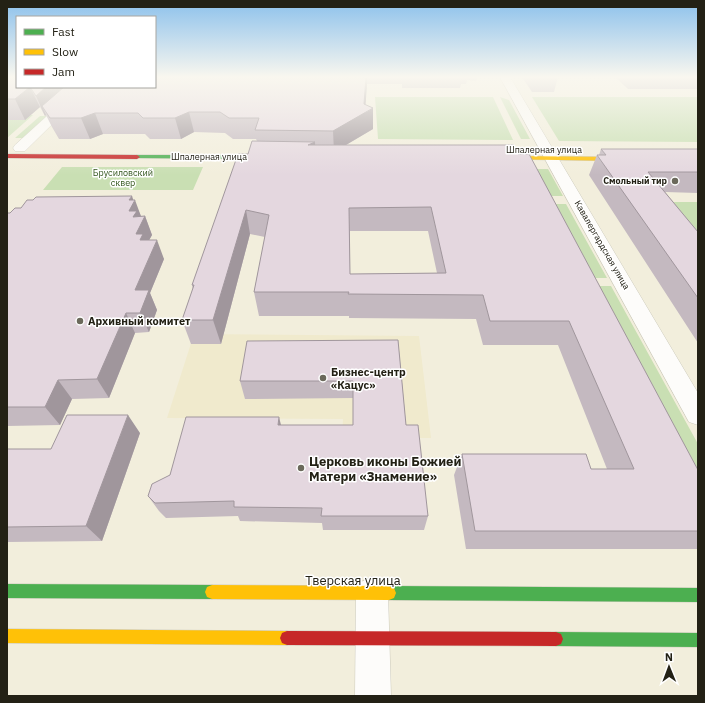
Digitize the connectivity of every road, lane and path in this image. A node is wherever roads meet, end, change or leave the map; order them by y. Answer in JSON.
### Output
{"nodes":[{"id":1,"x":62,"y":110,"type":"edge"},
{"id":2,"x":524,"y":110,"type":"edge"},
{"id":3,"x":7,"y":148,"type":"edge"},
{"id":4,"x":273,"y":148,"type":"edge"},
{"id":5,"x":500,"y":150,"type":"edge"},
{"id":6,"x":627,"y":150,"type":"edge"},
{"id":7,"x":7,"y":152,"type":"edge"},
{"id":8,"x":19,"y":152,"type":"junction"},
{"id":9,"x":550,"y":154,"type":"junction"},
{"id":10,"x":7,"y":156,"type":"edge"},
{"id":11,"x":278,"y":157,"type":"edge"},
{"id":12,"x":489,"y":158,"type":"edge"},
{"id":13,"x":637,"y":159,"type":"edge"},
{"id":14,"x":7,"y":166,"type":"edge"},
{"id":15,"x":698,"y":414,"type":"edge"},
{"id":16,"x":7,"y":591,"type":"edge"},
{"id":17,"x":372,"y":593,"type":"junction"},
{"id":18,"x":698,"y":595,"type":"edge"},
{"id":19,"x":7,"y":636,"type":"edge"},
{"id":20,"x":373,"y":638,"type":"junction"},
{"id":21,"x":698,"y":640,"type":"edge"},
{"id":22,"x":373,"y":696,"type":"edge"}],
"edges":[{"from":1,"to":8,"type":"street"},
{"from":2,"to":9,"type":"street","name":"Кавалергардская улица"},
{"from":3,"to":8,"type":"street","name":"Шпалерная улица"},
{"from":4,"to":8,"type":"street","name":"Шпалерная улица"},
{"from":5,"to":9,"type":"street","name":"Шпалерная улица"},
{"from":6,"to":9,"type":"street","name":"Шпалерная улица"},
{"from":7,"to":8,"type":"street"},
{"from":8,"to":10,"type":"street","name":"Шпалерная улица"},
{"from":8,"to":11,"type":"street","name":"Шпалерная улица"},
{"from":8,"to":14,"type":"street"},
{"from":9,"to":12,"type":"street","name":"Шпалерная улица"},
{"from":9,"to":13,"type":"street","name":"Шпалерная улица"},
{"from":9,"to":15,"type":"street","name":"Кавалергардская улица"},
{"from":16,"to":17,"type":"street","name":"Тверская улица"},
{"from":17,"to":18,"type":"street","name":"Тверская улица"},
{"from":17,"to":20,"type":"street"},
{"from":19,"to":20,"type":"street"},
{"from":20,"to":21,"type":"street"},
{"from":20,"to":22,"type":"street"}]}
